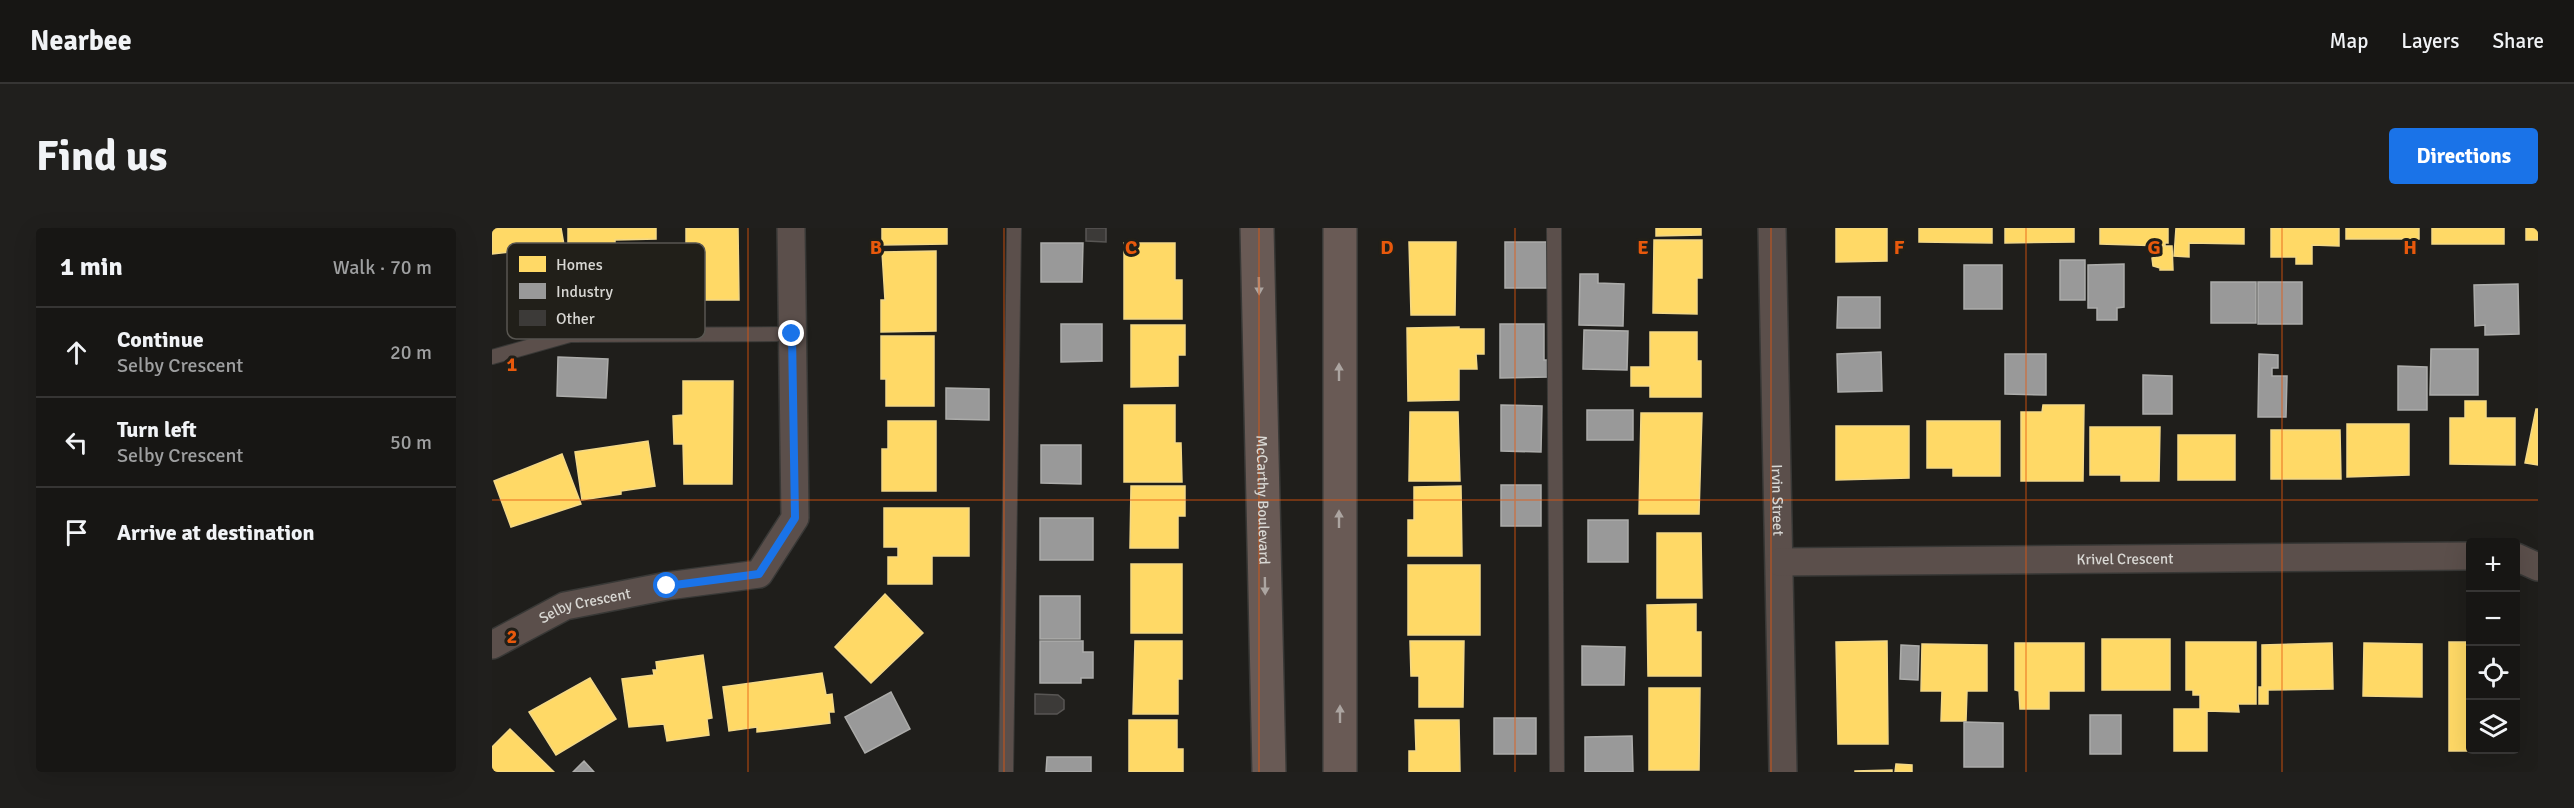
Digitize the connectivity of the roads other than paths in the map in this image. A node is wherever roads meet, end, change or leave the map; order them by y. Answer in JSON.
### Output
{"nodes":[{"id":1,"x":791,"y":228,"type":"edge"},
{"id":2,"x":1014,"y":228,"type":"edge"},
{"id":3,"x":1257,"y":228,"type":"edge"},
{"id":4,"x":1340,"y":228,"type":"edge"},
{"id":5,"x":1554,"y":228,"type":"edge"},
{"id":6,"x":1772,"y":228,"type":"edge"},
{"id":7,"x":705,"y":334,"type":"edge"},
{"id":8,"x":792,"y":334,"type":"junction"},
{"id":9,"x":556,"y":339,"type":"edge"},
{"id":10,"x":492,"y":357,"type":"edge"},
{"id":11,"x":2466,"y":556,"type":"edge"},
{"id":12,"x":2520,"y":559,"type":"edge"},
{"id":13,"x":1780,"y":562,"type":"junction"},
{"id":14,"x":2538,"y":567,"type":"edge"},
{"id":15,"x":492,"y":645,"type":"edge"},
{"id":16,"x":1006,"y":772,"type":"edge"},
{"id":17,"x":1269,"y":772,"type":"edge"},
{"id":18,"x":1340,"y":772,"type":"edge"},
{"id":19,"x":1557,"y":772,"type":"edge"},
{"id":20,"x":1783,"y":772,"type":"edge"}],
"edges":[{"from":1,"to":8,"type":"street","name":"Selby Crescent"},
{"from":2,"to":16,"type":"lane"},
{"from":3,"to":17,"type":"main road","name":"McCarthy Boulevard","one_way":true},
{"from":18,"to":4,"type":"main road","one_way":true},
{"from":5,"to":19,"type":"lane"},
{"from":6,"to":13,"type":"street","name":"Irvin Street"},
{"from":7,"to":8,"type":"lane"},
{"from":8,"to":15,"type":"street","name":"Selby Crescent"},
{"from":9,"to":10,"type":"lane"},
{"from":11,"to":13,"type":"street","name":"Krivel Crescent"},
{"from":12,"to":14,"type":"street"},
{"from":13,"to":20,"type":"street","name":"Irvin Street"}]}
